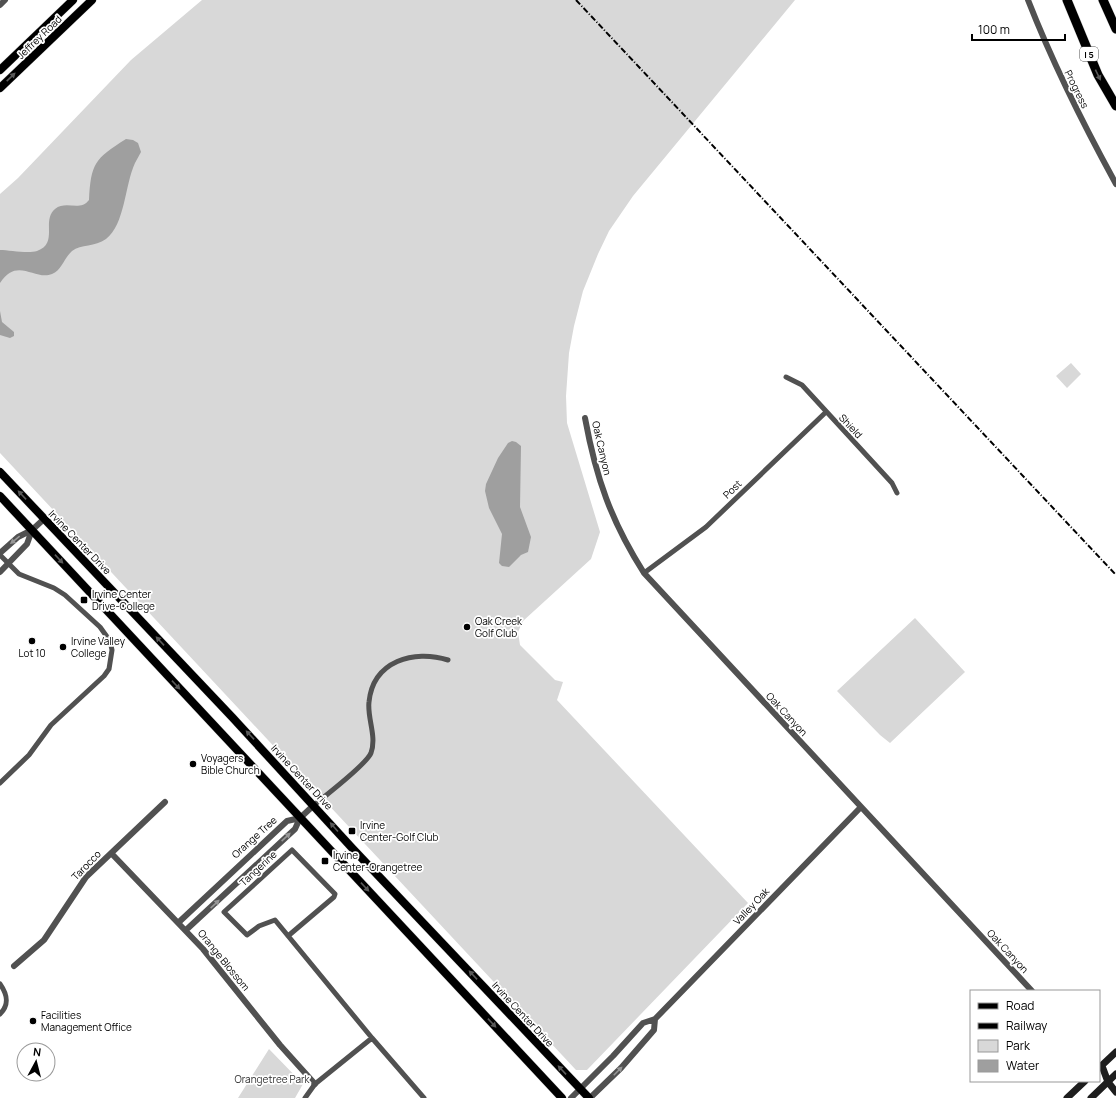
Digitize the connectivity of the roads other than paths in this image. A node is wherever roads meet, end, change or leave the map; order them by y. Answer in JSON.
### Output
{"nodes":[{"id":1,"x":6,"y":0,"type":"edge"},
{"id":2,"x":73,"y":0,"type":"edge"},
{"id":3,"x":92,"y":0,"type":"edge"},
{"id":4,"x":1028,"y":0,"type":"edge"},
{"id":5,"x":1067,"y":0,"type":"edge"},
{"id":6,"x":1103,"y":0,"type":"edge"},
{"id":7,"x":0,"y":5,"type":"edge"},
{"id":8,"x":1116,"y":29,"type":"edge"},
{"id":9,"x":0,"y":70,"type":"edge"},
{"id":10,"x":0,"y":88,"type":"edge"},
{"id":11,"x":1116,"y":106,"type":"edge"},
{"id":12,"x":1116,"y":184,"type":"edge"},
{"id":13,"x":786,"y":377,"type":"dead end"},
{"id":14,"x":826,"y":412,"type":"junction"},
{"id":15,"x":585,"y":418,"type":"dead end"},
{"id":16,"x":0,"y":472,"type":"edge"},
{"id":17,"x":897,"y":493,"type":"dead end"},
{"id":18,"x":0,"y":496,"type":"edge"},
{"id":19,"x":44,"y":519,"type":"junction"},
{"id":20,"x":32,"y":530,"type":"junction"},
{"id":21,"x":0,"y":554,"type":"edge"},
{"id":22,"x":8,"y":564,"type":"junction"},
{"id":23,"x":0,"y":572,"type":"edge"},
{"id":24,"x":644,"y":573,"type":"junction"},
{"id":25,"x":448,"y":660,"type":"dead end"},
{"id":26,"x":0,"y":783,"type":"edge"},
{"id":27,"x":165,"y":802,"type":"dead end"},
{"id":28,"x":314,"y":804,"type":"junction"},
{"id":29,"x":860,"y":808,"type":"junction"},
{"id":30,"x":300,"y":818,"type":"junction"},
{"id":31,"x":112,"y":854,"type":"junction"},
{"id":32,"x":179,"y":922,"type":"junction"},
{"id":33,"x":186,"y":930,"type":"junction"},
{"id":34,"x":288,"y":936,"type":"junction"},
{"id":35,"x":14,"y":966,"type":"dead end"},
{"id":36,"x":0,"y":984,"type":"edge"},
{"id":37,"x":1031,"y":990,"type":"edge"},
{"id":38,"x":0,"y":1014,"type":"edge"},
{"id":39,"x":655,"y":1019,"type":"junction"},
{"id":40,"x":372,"y":1038,"type":"junction"},
{"id":41,"x":1116,"y":1052,"type":"edge"},
{"id":42,"x":1100,"y":1065,"type":"edge"},
{"id":43,"x":1113,"y":1078,"type":"edge"},
{"id":44,"x":1084,"y":1082,"type":"edge"},
{"id":45,"x":315,"y":1084,"type":"junction"},
{"id":46,"x":580,"y":1089,"type":"junction"},
{"id":47,"x":1116,"y":1092,"type":"edge"},
{"id":48,"x":305,"y":1098,"type":"edge"},
{"id":49,"x":424,"y":1098,"type":"edge"},
{"id":50,"x":562,"y":1098,"type":"edge"},
{"id":51,"x":571,"y":1098,"type":"edge"},
{"id":52,"x":590,"y":1098,"type":"edge"},
{"id":53,"x":1067,"y":1098,"type":"edge"},
{"id":54,"x":1090,"y":1098,"type":"edge"}],
"edges":[{"from":1,"to":7,"type":"street"},
{"from":2,"to":9,"type":"main road","name":"Jeffrey Road"},
{"from":10,"to":3,"type":"main road","name":"Jeffrey Road","one_way":true},
{"from":4,"to":12,"type":"street","name":"Progress"},
{"from":5,"to":11,"type":"highway","number":"I 5","one_way":true},
{"from":6,"to":8,"type":"highway"},
{"from":13,"to":14,"type":"street","name":"Shield"},
{"from":14,"to":17,"type":"street","name":"Shield"},
{"from":14,"to":24,"type":"street","name":"Post"},
{"from":15,"to":24,"type":"street","name":"Oak Canyon"},
{"from":19,"to":16,"type":"main road","name":"Irvine Center Drive","one_way":true},
{"from":18,"to":20,"type":"main road"},
{"from":19,"to":20,"type":"street"},
{"from":28,"to":19,"type":"main road","name":"Irvine Center Drive","one_way":true},
{"from":20,"to":21,"type":"street","one_way":true},
{"from":20,"to":22,"type":"street"},
{"from":20,"to":30,"type":"main road","one_way":true},
{"from":21,"to":22,"type":"street"},
{"from":22,"to":23,"type":"street"},
{"from":22,"to":26,"type":"street"},
{"from":24,"to":29,"type":"street","name":"Oak Canyon"},
{"from":25,"to":28,"type":"street"},
{"from":27,"to":31,"type":"street","name":"Tarocco"},
{"from":28,"to":30,"type":"street"},
{"from":46,"to":28,"type":"main road","name":"Irvine Center Drive","one_way":true},
{"from":29,"to":37,"type":"street","name":"Oak Canyon"},
{"from":29,"to":39,"type":"street","name":"Valley Oak"},
{"from":30,"to":32,"type":"street","name":"Orange Tree"},
{"from":33,"to":30,"type":"street","one_way":true},
{"from":30,"to":50,"type":"main road","one_way":true},
{"from":31,"to":32,"type":"street","name":"Orange Blossom"},
{"from":31,"to":35,"type":"street","name":"Tarocco"},
{"from":32,"to":33,"type":"street","name":"Orange Blossom"},
{"from":33,"to":45,"type":"street","name":"Orange Blossom"},
{"from":34,"to":34,"type":"street","name":"Tangerine"},
{"from":34,"to":40,"type":"street","name":"Tangerine"},
{"from":36,"to":38,"type":"street"},
{"from":39,"to":46,"type":"street","name":"Valley Oak"},
{"from":52,"to":39,"type":"street","name":"Valley Oak","one_way":true},
{"from":40,"to":45,"type":"street"},
{"from":40,"to":49,"type":"street","name":"Tangerine"},
{"from":41,"to":42,"type":"main road"},
{"from":42,"to":43,"type":"main road"},
{"from":43,"to":47,"type":"main road"},
{"from":43,"to":54,"type":"main road"},
{"from":44,"to":53,"type":"main road"},
{"from":45,"to":48,"type":"street"},
{"from":46,"to":51,"type":"street","name":"Valley Oak"},
{"from":46,"to":52,"type":"main road","name":"Irvine Center Drive"}]}
